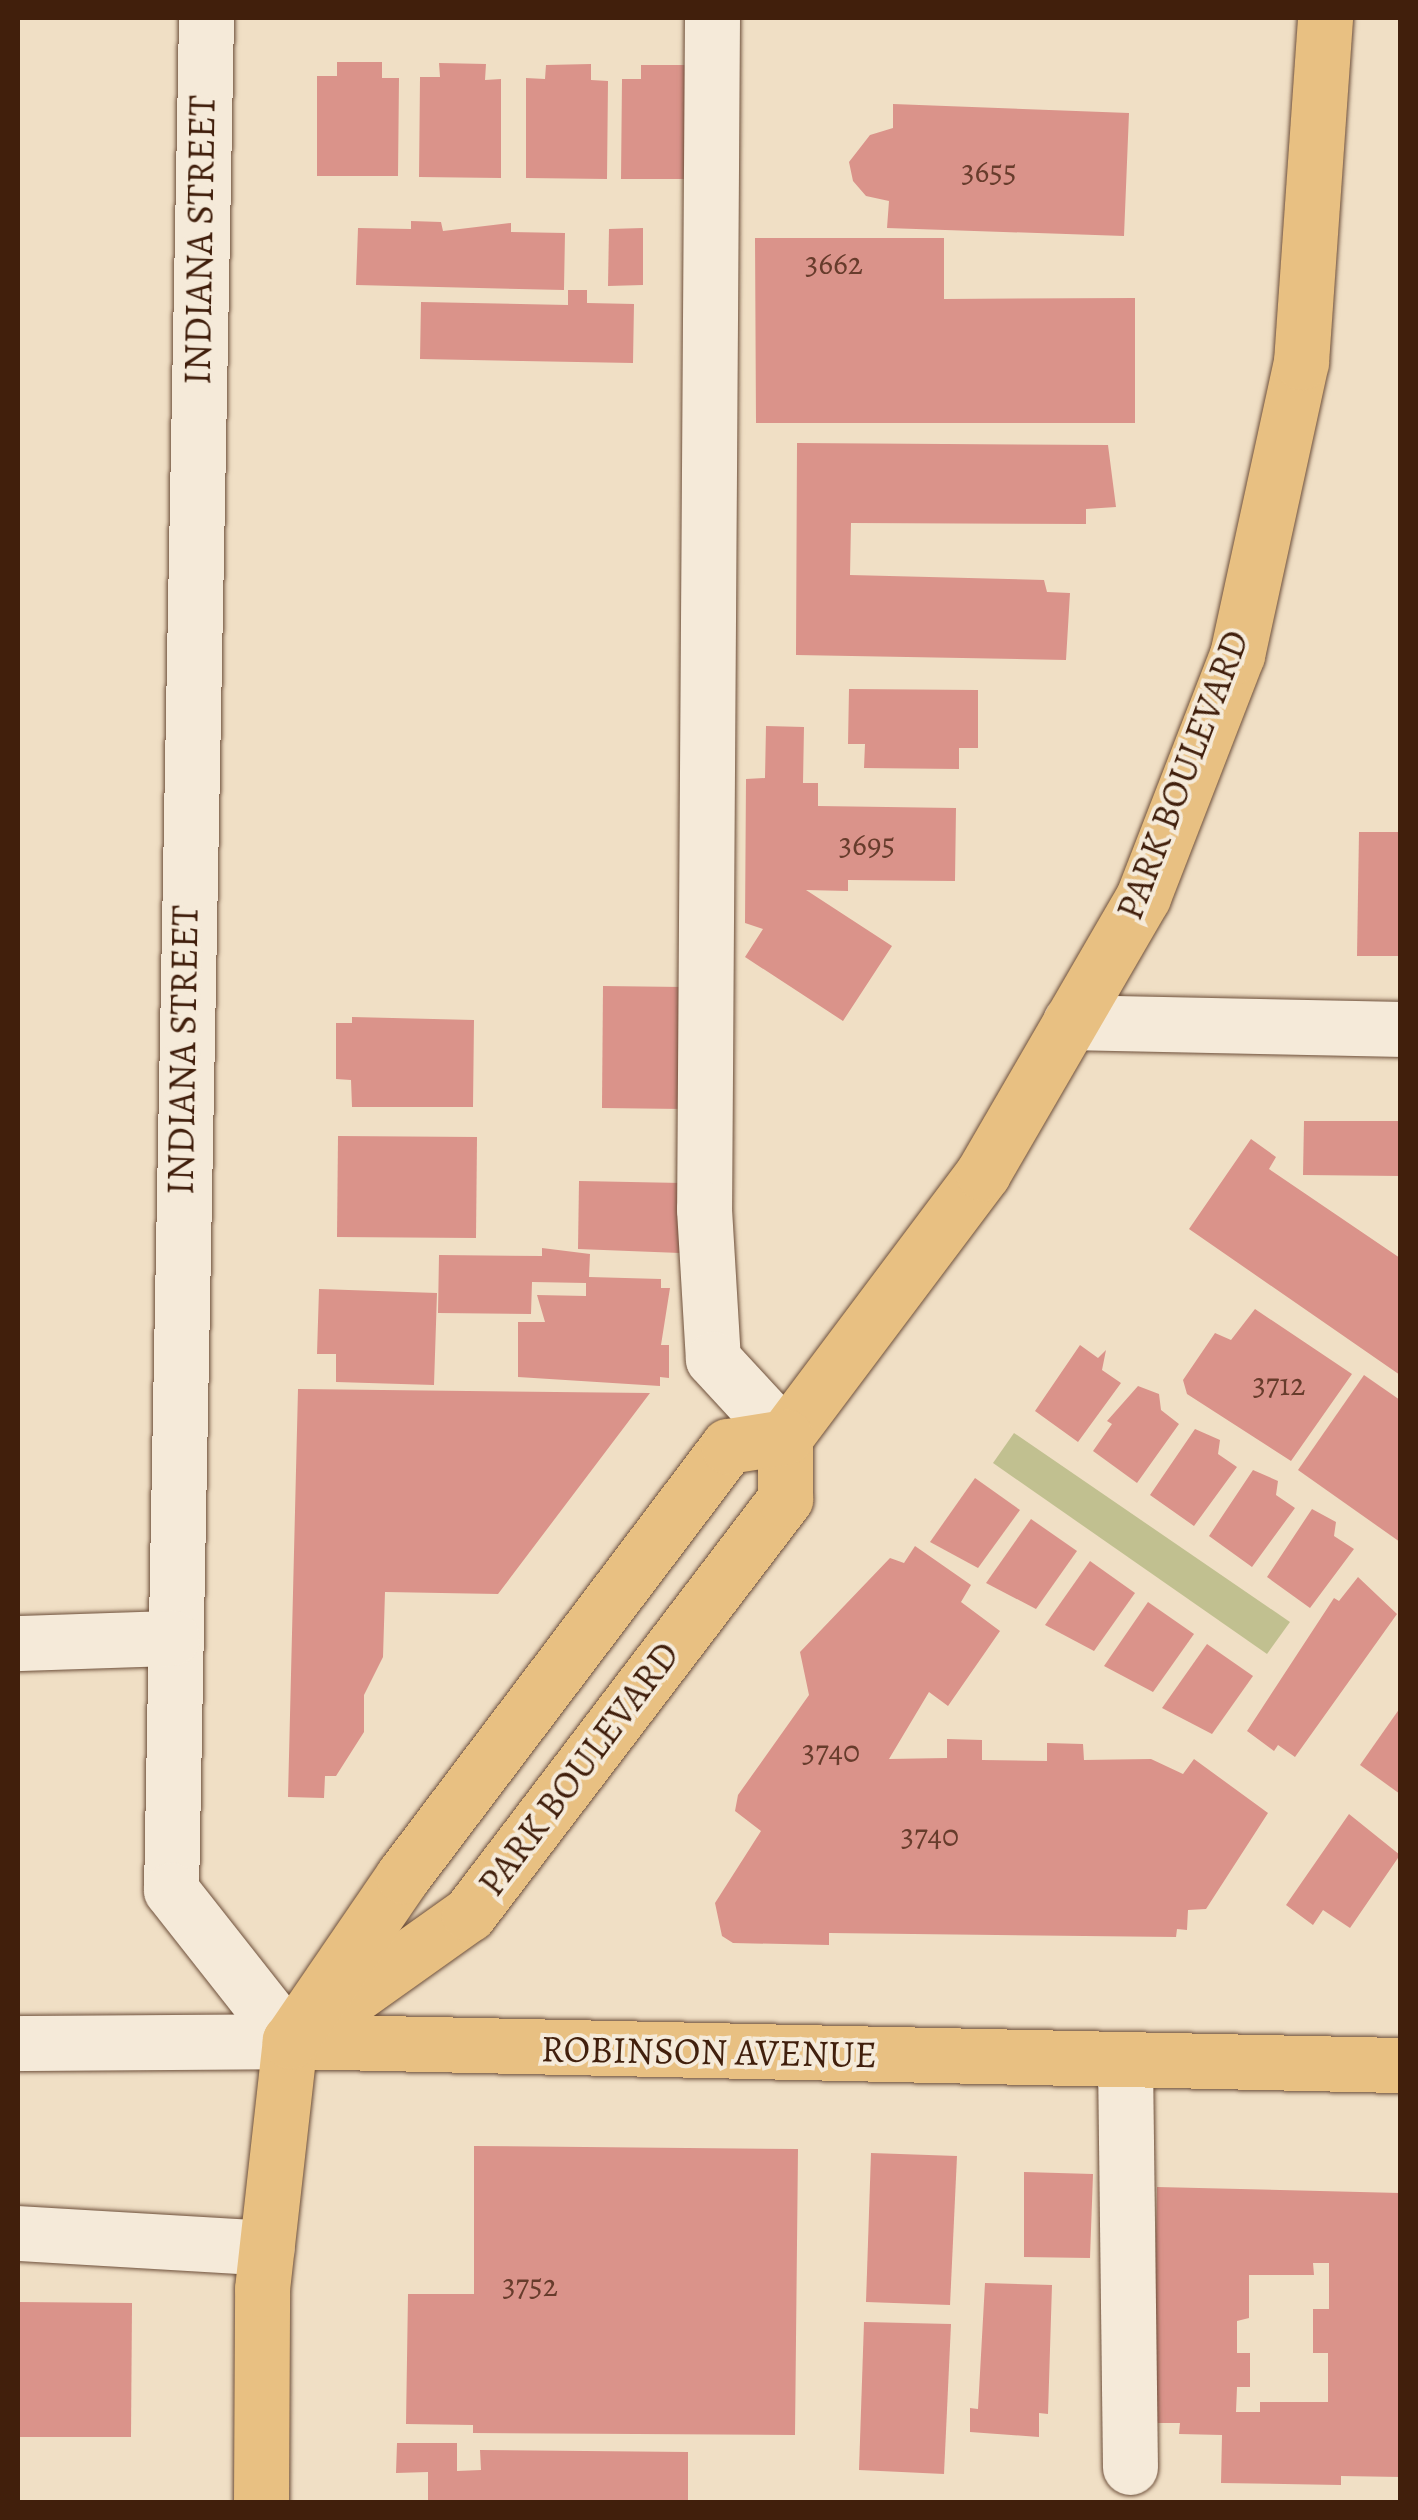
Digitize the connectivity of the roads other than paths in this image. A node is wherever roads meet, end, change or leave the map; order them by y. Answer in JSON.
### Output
{"nodes":[{"id":1,"x":206,"y":18,"type":"edge"},
{"id":2,"x":712,"y":18,"type":"edge"},
{"id":3,"x":1326,"y":18,"type":"edge"},
{"id":4,"x":1070,"y":1022,"type":"junction"},
{"id":5,"x":1400,"y":1029,"type":"edge"},
{"id":6,"x":785,"y":1437,"type":"junction"},
{"id":7,"x":172,"y":1638,"type":"junction"},
{"id":8,"x":18,"y":1642,"type":"edge"},
{"id":9,"x":290,"y":2041,"type":"junction"},
{"id":10,"x":18,"y":2043,"type":"edge"},
{"id":11,"x":1125,"y":2060,"type":"junction"},
{"id":12,"x":1400,"y":2065,"type":"edge"},
{"id":13,"x":18,"y":2233,"type":"edge"},
{"id":14,"x":266,"y":2248,"type":"junction"},
{"id":15,"x":1130,"y":2466,"type":"dead end"},
{"id":16,"x":261,"y":2502,"type":"edge"}],
"edges":[{"from":1,"to":7,"type":"street","name":"INDIANA STREET"},
{"from":2,"to":6,"type":"street"},
{"from":3,"to":4,"type":"main road","name":"PARK BOULEVARD"},
{"from":4,"to":5,"type":"street"},
{"from":4,"to":6,"type":"main road","name":"PARK BOULEVARD"},
{"from":6,"to":9,"type":"main road","name":"PARK BOULEVARD"},
{"from":6,"to":9,"type":"main road","name":"PARK BOULEVARD"},
{"from":7,"to":8,"type":"street"},
{"from":7,"to":9,"type":"street","name":"INDIANA STREET"},
{"from":9,"to":10,"type":"street","name":"ROBINSON AVENUE"},
{"from":9,"to":11,"type":"main road","name":"ROBINSON AVENUE"},
{"from":9,"to":14,"type":"main road","name":"PARK BOULEVARD"},
{"from":11,"to":12,"type":"main road","name":"ROBINSON AVENUE"},
{"from":11,"to":15,"type":"street"},
{"from":13,"to":14,"type":"street"},
{"from":14,"to":16,"type":"main road","name":"PARK BOULEVARD"}]}
